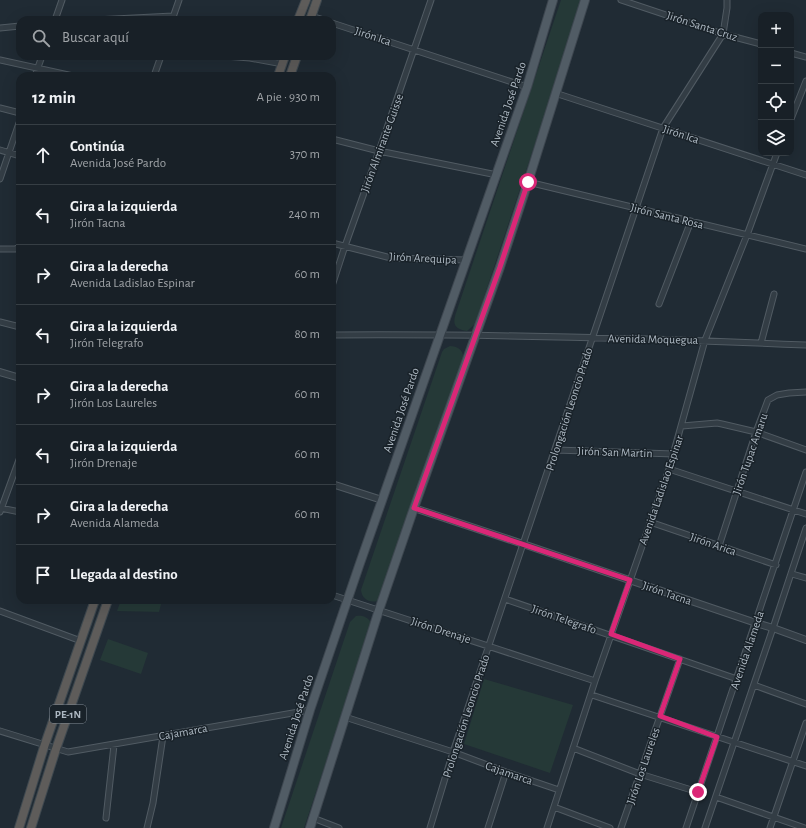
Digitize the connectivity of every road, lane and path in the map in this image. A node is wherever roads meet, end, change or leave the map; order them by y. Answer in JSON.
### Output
{"nodes":[{"id":1,"x":62,"y":0,"type":"edge"},
{"id":2,"x":178,"y":0,"type":"edge"},
{"id":3,"x":306,"y":0,"type":"edge"},
{"id":4,"x":317,"y":0,"type":"edge"},
{"id":5,"x":431,"y":0,"type":"edge"},
{"id":6,"x":553,"y":0,"type":"edge"},
{"id":7,"x":585,"y":0,"type":"edge"},
{"id":8,"x":621,"y":0,"type":"edge"},
{"id":9,"x":727,"y":0,"type":"edge"},
{"id":10,"x":56,"y":16,"type":"edge"},
{"id":11,"x":174,"y":16,"type":"edge"},
{"id":12,"x":300,"y":16,"type":"edge"},
{"id":13,"x":311,"y":16,"type":"edge"},
{"id":14,"x":336,"y":23,"type":"edge"},
{"id":15,"x":16,"y":26,"type":"edge"},
{"id":16,"x":0,"y":28,"type":"edge"},
{"id":17,"x":723,"y":34,"type":"junction"},
{"id":18,"x":758,"y":43,"type":"edge"},
{"id":19,"x":415,"y":49,"type":"junction"},
{"id":20,"x":794,"y":54,"type":"edge"},
{"id":21,"x":806,"y":57,"type":"edge"},
{"id":22,"x":0,"y":60,"type":"edge"},
{"id":23,"x":41,"y":60,"type":"edge"},
{"id":24,"x":160,"y":60,"type":"edge"},
{"id":25,"x":284,"y":60,"type":"edge"},
{"id":26,"x":296,"y":60,"type":"edge"},
{"id":27,"x":38,"y":68,"type":"junction"},
{"id":28,"x":36,"y":72,"type":"edge"},
{"id":29,"x":56,"y":72,"type":"edge"},
{"id":30,"x":155,"y":72,"type":"edge"},
{"id":31,"x":280,"y":72,"type":"edge"},
{"id":32,"x":291,"y":72,"type":"edge"},
{"id":33,"x":806,"y":81,"type":"edge"},
{"id":34,"x":528,"y":87,"type":"junction"},
{"id":35,"x":555,"y":93,"type":"junction"},
{"id":36,"x":0,"y":108,"type":"edge"},
{"id":37,"x":794,"y":111,"type":"edge"},
{"id":38,"x":16,"y":112,"type":"edge"},
{"id":39,"x":663,"y":128,"type":"junction"},
{"id":40,"x":16,"y":132,"type":"edge"},
{"id":41,"x":336,"y":140,"type":"edge"},
{"id":42,"x":0,"y":150,"type":"edge"},
{"id":43,"x":379,"y":151,"type":"junction"},
{"id":44,"x":9,"y":153,"type":"junction"},
{"id":45,"x":16,"y":155,"type":"edge"},
{"id":46,"x":776,"y":156,"type":"edge"},
{"id":47,"x":773,"y":164,"type":"junction"},
{"id":48,"x":496,"y":175,"type":"junction"},
{"id":49,"x":806,"y":175,"type":"edge"},
{"id":50,"x":0,"y":179,"type":"edge"},
{"id":51,"x":528,"y":182,"type":"junction"},
{"id":52,"x":636,"y":208,"type":"junction"},
{"id":53,"x":691,"y":221,"type":"junction"},
{"id":54,"x":747,"y":235,"type":"junction"},
{"id":55,"x":336,"y":244,"type":"edge"},
{"id":56,"x":345,"y":246,"type":"junction"},
{"id":57,"x":0,"y":249,"type":"edge"},
{"id":58,"x":16,"y":249,"type":"edge"},
{"id":59,"x":806,"y":249,"type":"edge"},
{"id":60,"x":467,"y":260,"type":"junction"},
{"id":61,"x":336,"y":274,"type":"edge"},
{"id":62,"x":774,"y":294,"type":"dead end"},
{"id":63,"x":659,"y":304,"type":"dead end"},
{"id":64,"x":0,"y":322,"type":"edge"},
{"id":65,"x":16,"y":326,"type":"edge"},
{"id":66,"x":336,"y":334,"type":"edge"},
{"id":67,"x":441,"y":334,"type":"junction"},
{"id":68,"x":476,"y":335,"type":"junction"},
{"id":69,"x":593,"y":338,"type":"junction"},
{"id":70,"x":705,"y":340,"type":"junction"},
{"id":71,"x":760,"y":343,"type":"junction"},
{"id":72,"x":806,"y":345,"type":"edge"},
{"id":73,"x":0,"y":372,"type":"edge"},
{"id":74,"x":16,"y":377,"type":"edge"},
{"id":75,"x":806,"y":392,"type":"edge"},
{"id":76,"x":682,"y":426,"type":"junction"},
{"id":77,"x":756,"y":432,"type":"junction"},
{"id":78,"x":556,"y":450,"type":"junction"},
{"id":79,"x":806,"y":450,"type":"edge"},
{"id":80,"x":674,"y":454,"type":"junction"},
{"id":81,"x":16,"y":468,"type":"edge"},
{"id":82,"x":669,"y":469,"type":"junction"},
{"id":83,"x":806,"y":472,"type":"edge"},
{"id":84,"x":336,"y":485,"type":"edge"},
{"id":85,"x":737,"y":492,"type":"junction"},
{"id":86,"x":382,"y":500,"type":"junction"},
{"id":87,"x":414,"y":508,"type":"junction"},
{"id":88,"x":0,"y":510,"type":"edge"},
{"id":89,"x":793,"y":510,"type":"junction"},
{"id":90,"x":16,"y":512,"type":"edge"},
{"id":91,"x":806,"y":514,"type":"edge"},
{"id":92,"x":650,"y":522,"type":"junction"},
{"id":93,"x":806,"y":528,"type":"edge"},
{"id":94,"x":523,"y":544,"type":"junction"},
{"id":95,"x":719,"y":546,"type":"junction"},
{"id":96,"x":776,"y":565,"type":"junction"},
{"id":97,"x":792,"y":574,"type":"junction"},
{"id":98,"x":806,"y":578,"type":"edge"},
{"id":99,"x":630,"y":580,"type":"junction"},
{"id":100,"x":336,"y":596,"type":"edge"},
{"id":101,"x":505,"y":599,"type":"junction"},
{"id":102,"x":348,"y":600,"type":"junction"},
{"id":103,"x":94,"y":604,"type":"edge"},
{"id":104,"x":107,"y":604,"type":"edge"},
{"id":105,"x":379,"y":610,"type":"junction"},
{"id":106,"x":0,"y":611,"type":"edge"},
{"id":107,"x":756,"y":623,"type":"junction"},
{"id":108,"x":774,"y":628,"type":"junction"},
{"id":109,"x":611,"y":634,"type":"junction"},
{"id":110,"x":806,"y":640,"type":"edge"},
{"id":111,"x":81,"y":641,"type":"junction"},
{"id":112,"x":489,"y":645,"type":"junction"},
{"id":113,"x":680,"y":659,"type":"junction"},
{"id":114,"x":737,"y":679,"type":"junction"},
{"id":115,"x":595,"y":681,"type":"junction"},
{"id":116,"x":754,"y":685,"type":"junction"},
{"id":117,"x":592,"y":695,"type":"junction"},
{"id":118,"x":806,"y":704,"type":"edge"},
{"id":119,"x":310,"y":710,"type":"junction"},
{"id":120,"x":660,"y":716,"type":"junction"},
{"id":121,"x":345,"y":717,"type":"junction"},
{"id":122,"x":806,"y":723,"type":"edge"},
{"id":123,"x":0,"y":731,"type":"edge"},
{"id":124,"x":163,"y":736,"type":"junction"},
{"id":125,"x":717,"y":737,"type":"junction"},
{"id":126,"x":735,"y":741,"type":"junction"},
{"id":127,"x":114,"y":745,"type":"junction"},
{"id":128,"x":45,"y":746,"type":"junction"},
{"id":129,"x":572,"y":748,"type":"junction"},
{"id":130,"x":56,"y":749,"type":"junction"},
{"id":131,"x":453,"y":752,"type":"junction"},
{"id":132,"x":793,"y":761,"type":"junction"},
{"id":133,"x":806,"y":766,"type":"edge"},
{"id":134,"x":506,"y":772,"type":"junction"},
{"id":135,"x":640,"y":774,"type":"junction"},
{"id":136,"x":559,"y":790,"type":"junction"},
{"id":137,"x":698,"y":792,"type":"junction"},
{"id":138,"x":716,"y":797,"type":"junction"},
{"id":139,"x":554,"y":807,"type":"junction"},
{"id":140,"x":774,"y":817,"type":"junction"},
{"id":141,"x":106,"y":818,"type":"dead end"},
{"id":142,"x":313,"y":818,"type":"junction"},
{"id":143,"x":19,"y":828,"type":"edge"},
{"id":144,"x":31,"y":828,"type":"edge"},
{"id":145,"x":147,"y":828,"type":"edge"},
{"id":146,"x":274,"y":828,"type":"edge"},
{"id":147,"x":310,"y":828,"type":"edge"},
{"id":148,"x":339,"y":828,"type":"edge"},
{"id":149,"x":430,"y":828,"type":"edge"},
{"id":150,"x":488,"y":828,"type":"edge"},
{"id":151,"x":547,"y":828,"type":"edge"},
{"id":152,"x":610,"y":828,"type":"edge"},
{"id":153,"x":621,"y":828,"type":"edge"},
{"id":154,"x":686,"y":828,"type":"edge"},
{"id":155,"x":705,"y":828,"type":"edge"},
{"id":156,"x":770,"y":828,"type":"edge"},
{"id":157,"x":805,"y":828,"type":"edge"}],
"edges":[{"from":1,"to":10,"type":"street"},
{"from":2,"to":11,"type":"street"},
{"from":3,"to":12,"type":"highway"},
{"from":4,"to":13,"type":"highway"},
{"from":5,"to":19,"type":"street","name":"Jirón Almirante Guisse"},
{"from":6,"to":34,"type":"main road","name":"Avenida José Pardo"},
{"from":7,"to":35,"type":"main road"},
{"from":8,"to":17,"type":"street","name":"Jirón Santa Cruz"},
{"from":9,"to":17,"type":"street","name":"Prolongación Leoncio Prado"},
{"from":14,"to":19,"type":"street","name":"Jirón Ica"},
{"from":15,"to":16,"type":"street"},
{"from":17,"to":18,"type":"street","name":"Jirón Santa Cruz"},
{"from":17,"to":39,"type":"street","name":"Prolongación Leoncio Prado"},
{"from":19,"to":34,"type":"street","name":"Jirón Ica"},
{"from":19,"to":43,"type":"street","name":"Jirón Almirante Guisse"},
{"from":20,"to":21,"type":"street"},
{"from":22,"to":27,"type":"street"},
{"from":23,"to":27,"type":"street"},
{"from":24,"to":30,"type":"street"},
{"from":25,"to":31,"type":"highway"},
{"from":26,"to":32,"type":"highway"},
{"from":27,"to":28,"type":"street"},
{"from":27,"to":29,"type":"street"},
{"from":33,"to":37,"type":"street"},
{"from":34,"to":48,"type":"main road","name":"Avenida José Pardo"},
{"from":35,"to":39,"type":"street","name":"Jirón Ica"},
{"from":35,"to":51,"type":"main road"},
{"from":36,"to":38,"type":"street"},
{"from":39,"to":47,"type":"street","name":"Jirón Ica"},
{"from":39,"to":52,"type":"street","name":"Prolongación Leoncio Prado"},
{"from":40,"to":44,"type":"street"},
{"from":41,"to":43,"type":"street"},
{"from":42,"to":44,"type":"street"},
{"from":43,"to":48,"type":"street"},
{"from":43,"to":56,"type":"street","name":"Jirón Almirante Guisse"},
{"from":44,"to":45,"type":"street"},
{"from":44,"to":50,"type":"street"},
{"from":46,"to":47,"type":"street","name":"Avenida Ladislao Espinar"},
{"from":47,"to":49,"type":"street","name":"Jirón Ica"},
{"from":47,"to":54,"type":"street","name":"Avenida Ladislao Espinar"},
{"from":48,"to":60,"type":"main road","name":"Avenida José Pardo"},
{"from":51,"to":52,"type":"street","name":"Jirón Santa Rosa"},
{"from":51,"to":68,"type":"main road"},
{"from":52,"to":53,"type":"street","name":"Jirón Santa Rosa"},
{"from":52,"to":69,"type":"street","name":"Prolongación Leoncio Prado"},
{"from":53,"to":54,"type":"street","name":"Jirón Santa Rosa"},
{"from":53,"to":63,"type":"street"},
{"from":54,"to":59,"type":"street","name":"Jirón Santa Rosa"},
{"from":54,"to":70,"type":"street","name":"Avenida Ladislao Espinar"},
{"from":55,"to":56,"type":"street","name":"Jirón Arequipa"},
{"from":56,"to":60,"type":"street","name":"Jirón Arequipa"},
{"from":56,"to":61,"type":"street","name":"Jirón Almirante Guisse"},
{"from":57,"to":58,"type":"street"},
{"from":60,"to":67,"type":"main road","name":"Avenida José Pardo"},
{"from":62,"to":71,"type":"street"},
{"from":64,"to":65,"type":"street"},
{"from":66,"to":67,"type":"street","name":"Avenida Moquegua"},
{"from":67,"to":68,"type":"street","name":"Avenida Moquegua"},
{"from":67,"to":86,"type":"main road","name":"Avenida José Pardo"},
{"from":68,"to":69,"type":"street","name":"Avenida Moquegua"},
{"from":68,"to":87,"type":"main road"},
{"from":69,"to":70,"type":"street","name":"Avenida Moquegua"},
{"from":69,"to":78,"type":"street","name":"Prolongación Leoncio Prado"},
{"from":70,"to":71,"type":"street","name":"Avenida Moquegua"},
{"from":70,"to":76,"type":"street","name":"Avenida Ladislao Espinar"},
{"from":71,"to":72,"type":"street","name":"Avenida Moquegua"},
{"from":73,"to":74,"type":"street"},
{"from":75,"to":77,"type":"street","name":"Jirón Tupac Amaru"},
{"from":76,"to":77,"type":"street"},
{"from":76,"to":80,"type":"street","name":"Avenida Ladislao Espinar"},
{"from":77,"to":79,"type":"street"},
{"from":77,"to":85,"type":"street","name":"Jirón Tupac Amaru"},
{"from":78,"to":80,"type":"street","name":"Jirón San Martin"},
{"from":78,"to":94,"type":"street","name":"Prolongación Leoncio Prado"},
{"from":80,"to":82,"type":"street","name":"Avenida Ladislao Espinar"},
{"from":81,"to":88,"type":"street"},
{"from":82,"to":85,"type":"street"},
{"from":82,"to":92,"type":"street","name":"Avenida Ladislao Espinar"},
{"from":83,"to":89,"type":"street","name":"Avenida Alameda"},
{"from":84,"to":86,"type":"street"},
{"from":85,"to":89,"type":"street"},
{"from":85,"to":95,"type":"street","name":"Jirón Tupac Amaru"},
{"from":86,"to":102,"type":"main road","name":"Avenida José Pardo"},
{"from":87,"to":94,"type":"street","name":"Jirón Tacna"},
{"from":87,"to":105,"type":"main road"},
{"from":88,"to":90,"type":"street"},
{"from":89,"to":91,"type":"street"},
{"from":89,"to":96,"type":"street","name":"Avenida Alameda"},
{"from":92,"to":95,"type":"street","name":"Jirón Arica"},
{"from":92,"to":99,"type":"street","name":"Avenida Ladislao Espinar"},
{"from":93,"to":97,"type":"street","name":"Avenida Alameda"},
{"from":94,"to":99,"type":"street","name":"Jirón Tacna"},
{"from":94,"to":101,"type":"street","name":"Prolongación Leoncio Prado"},
{"from":95,"to":96,"type":"street","name":"Jirón Arica"},
{"from":96,"to":107,"type":"street","name":"Avenida Alameda"},
{"from":97,"to":98,"type":"street"},
{"from":97,"to":108,"type":"street","name":"Avenida Alameda"},
{"from":99,"to":107,"type":"street","name":"Jirón Tacna"},
{"from":99,"to":109,"type":"street","name":"Avenida Ladislao Espinar"},
{"from":100,"to":102,"type":"street","name":"Jirón Drenaje"},
{"from":101,"to":109,"type":"street","name":"Jirón Telegrafo"},
{"from":101,"to":112,"type":"street","name":"Prolongación Leoncio Prado"},
{"from":102,"to":105,"type":"street","name":"Jirón Drenaje"},
{"from":102,"to":119,"type":"main road","name":"Avenida José Pardo"},
{"from":103,"to":111,"type":"highway","number":"PE-1N"},
{"from":104,"to":130,"type":"highway","number":"PE-1N"},
{"from":105,"to":112,"type":"street","name":"Jirón Drenaje"},
{"from":105,"to":121,"type":"main road"},
{"from":106,"to":111,"type":"street"},
{"from":107,"to":108,"type":"street","name":"Jirón Tacna"},
{"from":107,"to":114,"type":"street","name":"Avenida Alameda"},
{"from":108,"to":110,"type":"street","name":"Jirón Tacna"},
{"from":108,"to":116,"type":"street","name":"Avenida Alameda"},
{"from":109,"to":113,"type":"street","name":"Jirón Telegrafo"},
{"from":109,"to":115,"type":"street","name":"Avenida Ladislao Espinar"},
{"from":111,"to":128,"type":"highway","number":"PE-1N"},
{"from":112,"to":115,"type":"street","name":"Jirón Drenaje"},
{"from":112,"to":131,"type":"street","name":"Prolongación Leoncio Prado"},
{"from":113,"to":114,"type":"street","name":"Jirón Telegrafo"},
{"from":113,"to":120,"type":"street","name":"Jirón Los Laureles"},
{"from":114,"to":125,"type":"street","name":"Avenida Alameda"},
{"from":115,"to":117,"type":"street","name":"Avenida Ladislao Espinar"},
{"from":116,"to":118,"type":"street"},
{"from":116,"to":126,"type":"street","name":"Avenida Alameda"},
{"from":117,"to":120,"type":"street"},
{"from":117,"to":129,"type":"street","name":"Avenida Ladislao Espinar"},
{"from":119,"to":124,"type":"street","name":"Cajamarca"},
{"from":119,"to":146,"type":"main road","name":"Avenida José Pardo"},
{"from":120,"to":125,"type":"street"},
{"from":120,"to":135,"type":"street","name":"Jirón Los Laureles"},
{"from":121,"to":131,"type":"street","name":"Cajamarca"},
{"from":121,"to":142,"type":"main road"},
{"from":122,"to":132,"type":"street"},
{"from":123,"to":128,"type":"street","name":"Cajamarca"},
{"from":124,"to":127,"type":"street","name":"Cajamarca"},
{"from":124,"to":145,"type":"street"},
{"from":125,"to":126,"type":"street"},
{"from":125,"to":137,"type":"street","name":"Avenida Alameda"},
{"from":126,"to":132,"type":"street"},
{"from":126,"to":138,"type":"street","name":"Avenida Alameda"},
{"from":127,"to":130,"type":"street","name":"Cajamarca"},
{"from":127,"to":141,"type":"street"},
{"from":128,"to":130,"type":"street","name":"Cajamarca"},
{"from":128,"to":143,"type":"highway","number":"PE-1N"},
{"from":129,"to":135,"type":"street"},
{"from":129,"to":136,"type":"street","name":"Avenida Ladislao Espinar"},
{"from":130,"to":144,"type":"highway","number":"PE-1N"},
{"from":131,"to":134,"type":"street","name":"Cajamarca"},
{"from":131,"to":149,"type":"street","name":"Prolongación Leoncio Prado"},
{"from":132,"to":133,"type":"street"},
{"from":132,"to":140,"type":"street"},
{"from":134,"to":136,"type":"street","name":"Cajamarca"},
{"from":134,"to":150,"type":"street"},
{"from":135,"to":137,"type":"street"},
{"from":135,"to":153,"type":"street","name":"Jirón Los Laureles"},
{"from":136,"to":139,"type":"street","name":"Avenida Ladislao Espinar"},
{"from":137,"to":154,"type":"street","name":"Avenida Alameda"},
{"from":138,"to":140,"type":"street"},
{"from":138,"to":155,"type":"street","name":"Avenida Alameda"},
{"from":139,"to":151,"type":"street","name":"Avenida Ladislao Espinar"},
{"from":139,"to":152,"type":"street"},
{"from":140,"to":156,"type":"street"},
{"from":140,"to":157,"type":"street"},
{"from":142,"to":147,"type":"main road"},
{"from":142,"to":148,"type":"street"}]}
